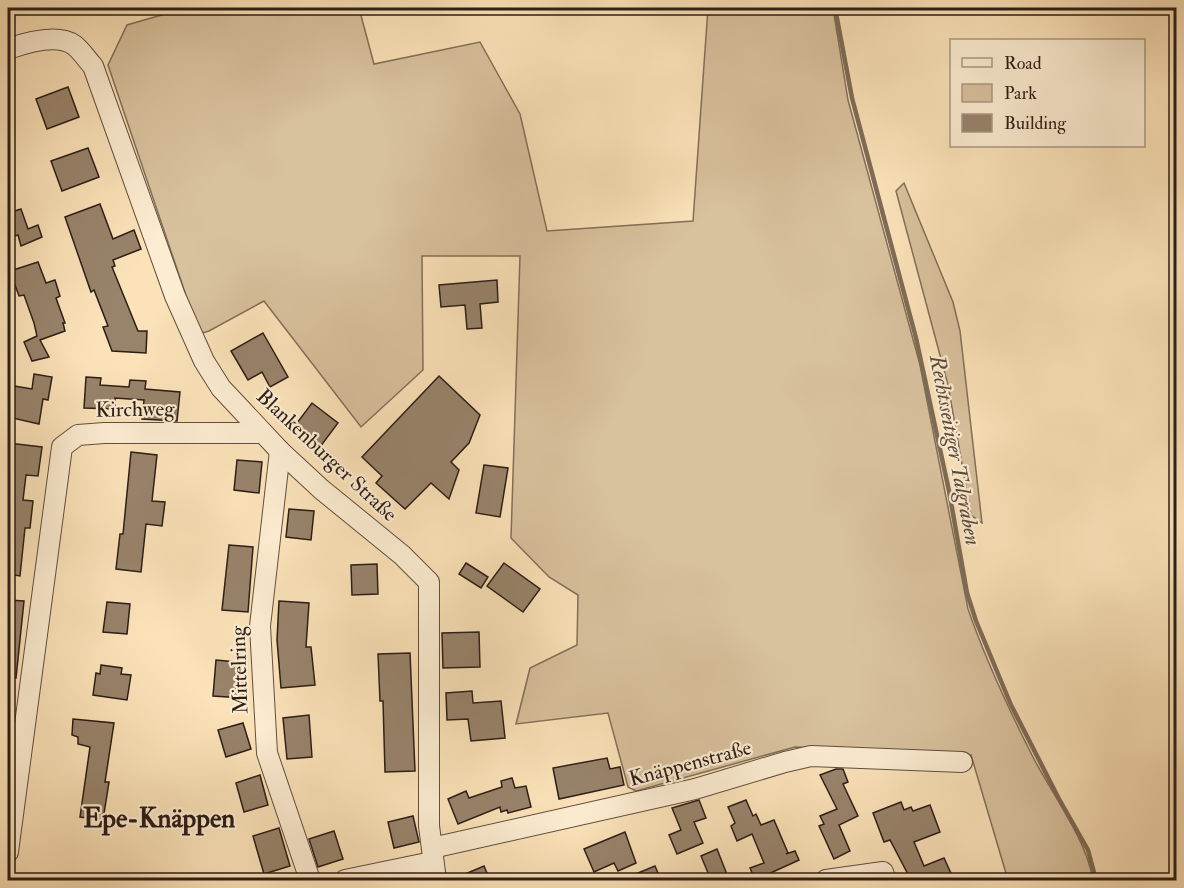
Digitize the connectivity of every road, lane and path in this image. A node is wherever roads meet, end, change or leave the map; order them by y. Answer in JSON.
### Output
{"nodes":[{"id":1,"x":8,"y":49,"type":"edge"},
{"id":2,"x":262,"y":433,"type":"junction"},
{"id":3,"x":280,"y":451,"type":"junction"},
{"id":4,"x":962,"y":762,"type":"dead end"},
{"id":5,"x":8,"y":852,"type":"edge"},
{"id":6,"x":433,"y":863,"type":"edge"},
{"id":7,"x":310,"y":880,"type":"edge"},
{"id":8,"x":345,"y":880,"type":"edge"},
{"id":9,"x":826,"y":880,"type":"edge"},
{"id":10,"x":886,"y":880,"type":"edge"}],
"edges":[{"from":1,"to":2,"type":"street","name":"Blankenburger Straße"},
{"from":2,"to":3,"type":"street","name":"Blankenburger Straße"},
{"from":2,"to":5,"type":"street","name":"Kirchweg"},
{"from":3,"to":6,"type":"street","name":"Blankenburger Straße"},
{"from":3,"to":7,"type":"street","name":"Mittelring"},
{"from":4,"to":6,"type":"street","name":"Knäppenstraße"},
{"from":6,"to":8,"type":"street","name":"Knäppenstraße"},
{"from":9,"to":10,"type":"street"}]}
